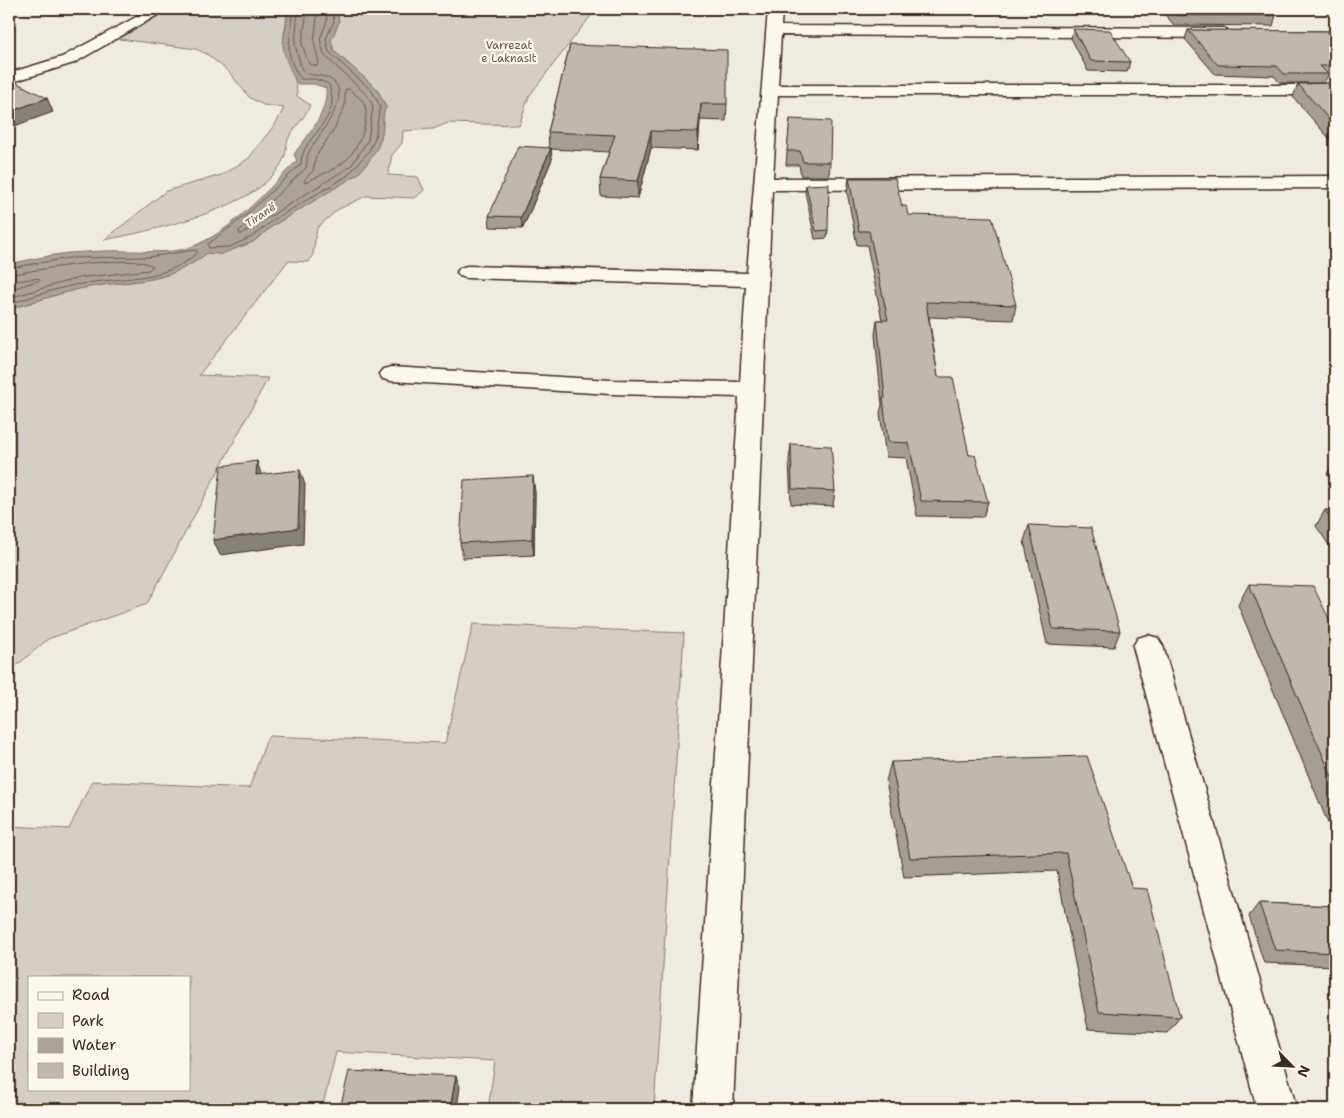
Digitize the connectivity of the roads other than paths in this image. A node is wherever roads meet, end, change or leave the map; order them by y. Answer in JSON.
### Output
{"nodes":[{"id":1,"x":161,"y":9,"type":"edge"},
{"id":2,"x":775,"y":20,"type":"edge"},
{"id":3,"x":1241,"y":33,"type":"edge"},
{"id":4,"x":9,"y":78,"type":"edge"},
{"id":5,"x":771,"y":90,"type":"junction"},
{"id":6,"x":1335,"y":90,"type":"edge"},
{"id":7,"x":1335,"y":182,"type":"edge"},
{"id":8,"x":765,"y":184,"type":"junction"},
{"id":9,"x":467,"y":272,"type":"dead end"},
{"id":10,"x":757,"y":280,"type":"junction"},
{"id":11,"x":392,"y":374,"type":"dead end"},
{"id":12,"x":752,"y":390,"type":"junction"},
{"id":13,"x":1148,"y":646,"type":"dead end"},
{"id":14,"x":713,"y":1109,"type":"edge"},
{"id":15,"x":1277,"y":1109,"type":"edge"}],
"edges":[{"from":1,"to":4,"type":"street"},
{"from":2,"to":3,"type":"street"},
{"from":2,"to":5,"type":"street"},
{"from":5,"to":6,"type":"street"},
{"from":5,"to":8,"type":"street"},
{"from":7,"to":8,"type":"street"},
{"from":8,"to":10,"type":"street"},
{"from":9,"to":10,"type":"street"},
{"from":10,"to":12,"type":"street"},
{"from":11,"to":12,"type":"street"},
{"from":12,"to":14,"type":"street"},
{"from":13,"to":15,"type":"street"}]}
